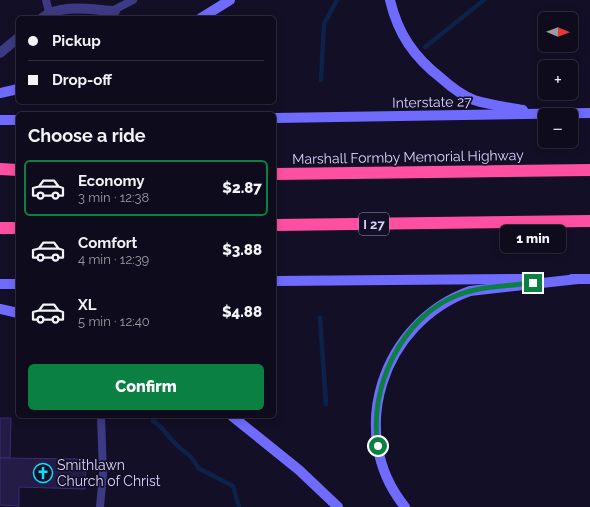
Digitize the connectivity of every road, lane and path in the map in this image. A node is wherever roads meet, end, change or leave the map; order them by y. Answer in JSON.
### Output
{"nodes":[{"id":1,"x":46,"y":0,"type":"edge"},
{"id":2,"x":133,"y":0,"type":"edge"},
{"id":3,"x":230,"y":0,"type":"edge"},
{"id":4,"x":390,"y":0,"type":"edge"},
{"id":5,"x":46,"y":15,"type":"edge"},
{"id":6,"x":114,"y":15,"type":"edge"},
{"id":7,"x":204,"y":16,"type":"edge"},
{"id":8,"x":16,"y":40,"type":"edge"},
{"id":9,"x":0,"y":54,"type":"edge"},
{"id":10,"x":16,"y":89,"type":"edge"},
{"id":11,"x":0,"y":93,"type":"edge"},
{"id":12,"x":538,"y":112,"type":"edge"},
{"id":13,"x":538,"y":113,"type":"edge"},
{"id":14,"x":578,"y":113,"type":"edge"},
{"id":15,"x":590,"y":113,"type":"edge"},
{"id":16,"x":276,"y":118,"type":"edge"},
{"id":17,"x":0,"y":120,"type":"edge"},
{"id":18,"x":16,"y":120,"type":"edge"},
{"id":19,"x":0,"y":169,"type":"edge"},
{"id":20,"x":16,"y":170,"type":"edge"},
{"id":21,"x":590,"y":170,"type":"edge"},
{"id":22,"x":276,"y":174,"type":"edge"},
{"id":23,"x":590,"y":221,"type":"edge"},
{"id":24,"x":276,"y":225,"type":"edge"},
{"id":25,"x":0,"y":228,"type":"edge"},
{"id":26,"x":16,"y":228,"type":"edge"},
{"id":27,"x":578,"y":279,"type":"junction"},
{"id":28,"x":590,"y":279,"type":"edge"},
{"id":29,"x":276,"y":281,"type":"edge"},
{"id":30,"x":0,"y":284,"type":"edge"},
{"id":31,"x":16,"y":284,"type":"edge"},
{"id":32,"x":0,"y":309,"type":"edge"},
{"id":33,"x":16,"y":313,"type":"edge"},
{"id":34,"x":101,"y":418,"type":"edge"},
{"id":35,"x":234,"y":418,"type":"edge"},
{"id":36,"x":100,"y":507,"type":"edge"},
{"id":37,"x":338,"y":507,"type":"edge"},
{"id":38,"x":405,"y":507,"type":"edge"}],
"edges":[{"from":1,"to":5,"type":"lane"},
{"from":2,"to":6,"type":"lane"},
{"from":3,"to":7,"type":"main road"},
{"from":4,"to":12,"type":"main road"},
{"from":5,"to":6,"type":"street"},
{"from":8,"to":9,"type":"street"},
{"from":10,"to":11,"type":"main road"},
{"from":13,"to":16,"type":"main road","name":"Interstate 27"},
{"from":14,"to":15,"type":"main road","name":"Interstate 27"},
{"from":17,"to":18,"type":"main road"},
{"from":19,"to":20,"type":"highway"},
{"from":21,"to":22,"type":"highway","name":"Marshall Formby Memorial Highway"},
{"from":23,"to":24,"type":"highway","number":"I 27"},
{"from":25,"to":26,"type":"highway"},
{"from":27,"to":28,"type":"main road"},
{"from":27,"to":29,"type":"main road"},
{"from":27,"to":38,"type":"main road"},
{"from":30,"to":31,"type":"main road"},
{"from":32,"to":33,"type":"main road"},
{"from":34,"to":36,"type":"lane"},
{"from":35,"to":37,"type":"main road"}]}
